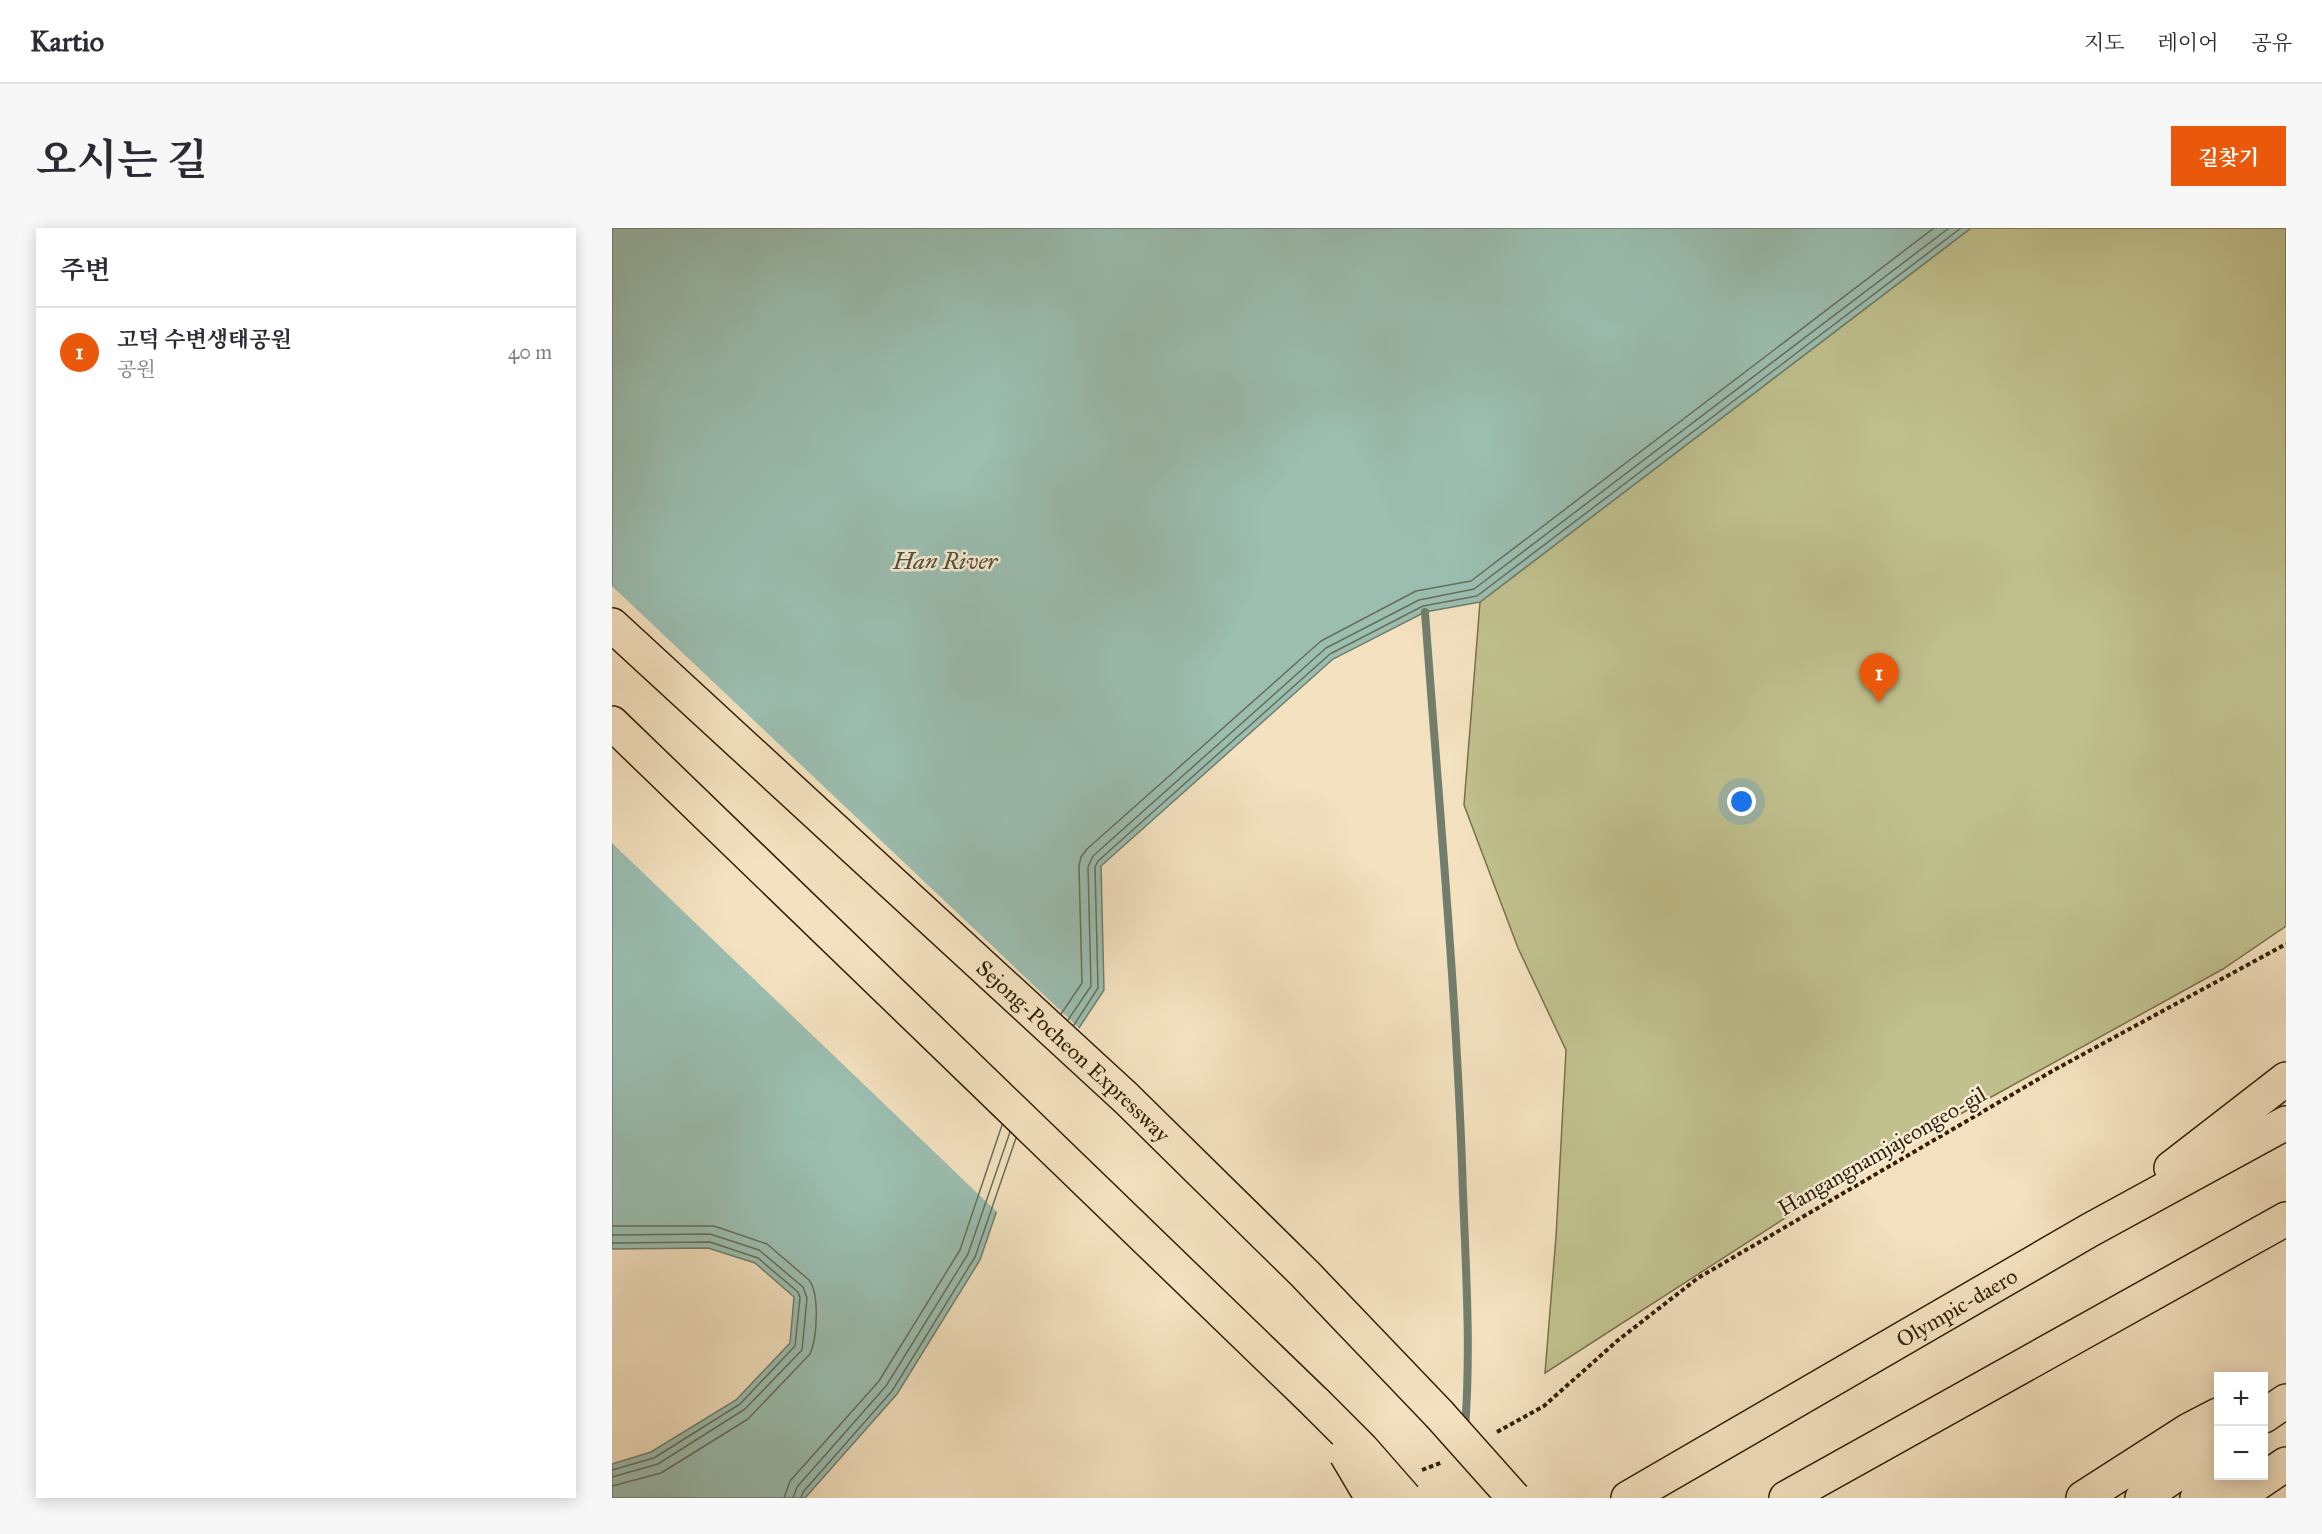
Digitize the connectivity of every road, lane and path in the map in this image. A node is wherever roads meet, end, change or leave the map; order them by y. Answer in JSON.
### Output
{"nodes":[{"id":1,"x":612,"y":625,"type":"edge"},
{"id":2,"x":612,"y":723,"type":"edge"},
{"id":3,"x":2286,"y":944,"type":"edge"},
{"id":4,"x":2286,"y":1079,"type":"edge"},
{"id":5,"x":2286,"y":1124,"type":"edge"},
{"id":6,"x":2286,"y":1219,"type":"edge"},
{"id":7,"x":2090,"y":1230,"type":"junction"},
{"id":8,"x":2286,"y":1380,"type":"edge"},
{"id":9,"x":2268,"y":1389,"type":"edge"},
{"id":10,"x":2286,"y":1401,"type":"edge"},
{"id":11,"x":1316,"y":1403,"type":"junction"},
{"id":12,"x":2268,"y":1413,"type":"edge"},
{"id":13,"x":2214,"y":1417,"type":"edge"},
{"id":14,"x":1518,"y":1421,"type":"dead end"},
{"id":15,"x":2286,"y":1442,"type":"edge"},
{"id":16,"x":2214,"y":1449,"type":"edge"},
{"id":17,"x":2268,"y":1453,"type":"edge"},
{"id":18,"x":2286,"y":1464,"type":"edge"},
{"id":19,"x":2226,"y":1480,"type":"edge"},
{"id":20,"x":1372,"y":1498,"type":"edge"},
{"id":21,"x":1405,"y":1498,"type":"edge"},
{"id":22,"x":1514,"y":1498,"type":"edge"},
{"id":23,"x":1628,"y":1498,"type":"edge"},
{"id":24,"x":1786,"y":1498,"type":"edge"},
{"id":25,"x":2082,"y":1498,"type":"edge"},
{"id":26,"x":2142,"y":1498,"type":"edge"},
{"id":27,"x":2197,"y":1498,"type":"edge"},
{"id":28,"x":2236,"y":1498,"type":"edge"}],
"edges":[{"from":1,"to":22,"type":"highway","name":"Sejong-Pocheon Expressway","bridge":true},
{"from":2,"to":11,"type":"highway"},
{"from":3,"to":14,"type":"path","name":"Hangangnamjajeongeo-gil"},
{"from":4,"to":7,"type":"highway"},
{"from":5,"to":7,"type":"highway","name":"Olympic-daero"},
{"from":6,"to":24,"type":"highway"},
{"from":7,"to":23,"type":"highway","name":"Olympic-daero"},
{"from":8,"to":9,"type":"highway"},
{"from":10,"to":12,"type":"highway"},
{"from":11,"to":20,"type":"highway","bridge":true},
{"from":11,"to":21,"type":"highway","bridge":true},
{"from":13,"to":25,"type":"highway"},
{"from":15,"to":17,"type":"highway"},
{"from":16,"to":26,"type":"highway"},
{"from":18,"to":28,"type":"highway"},
{"from":19,"to":27,"type":"highway"}]}
